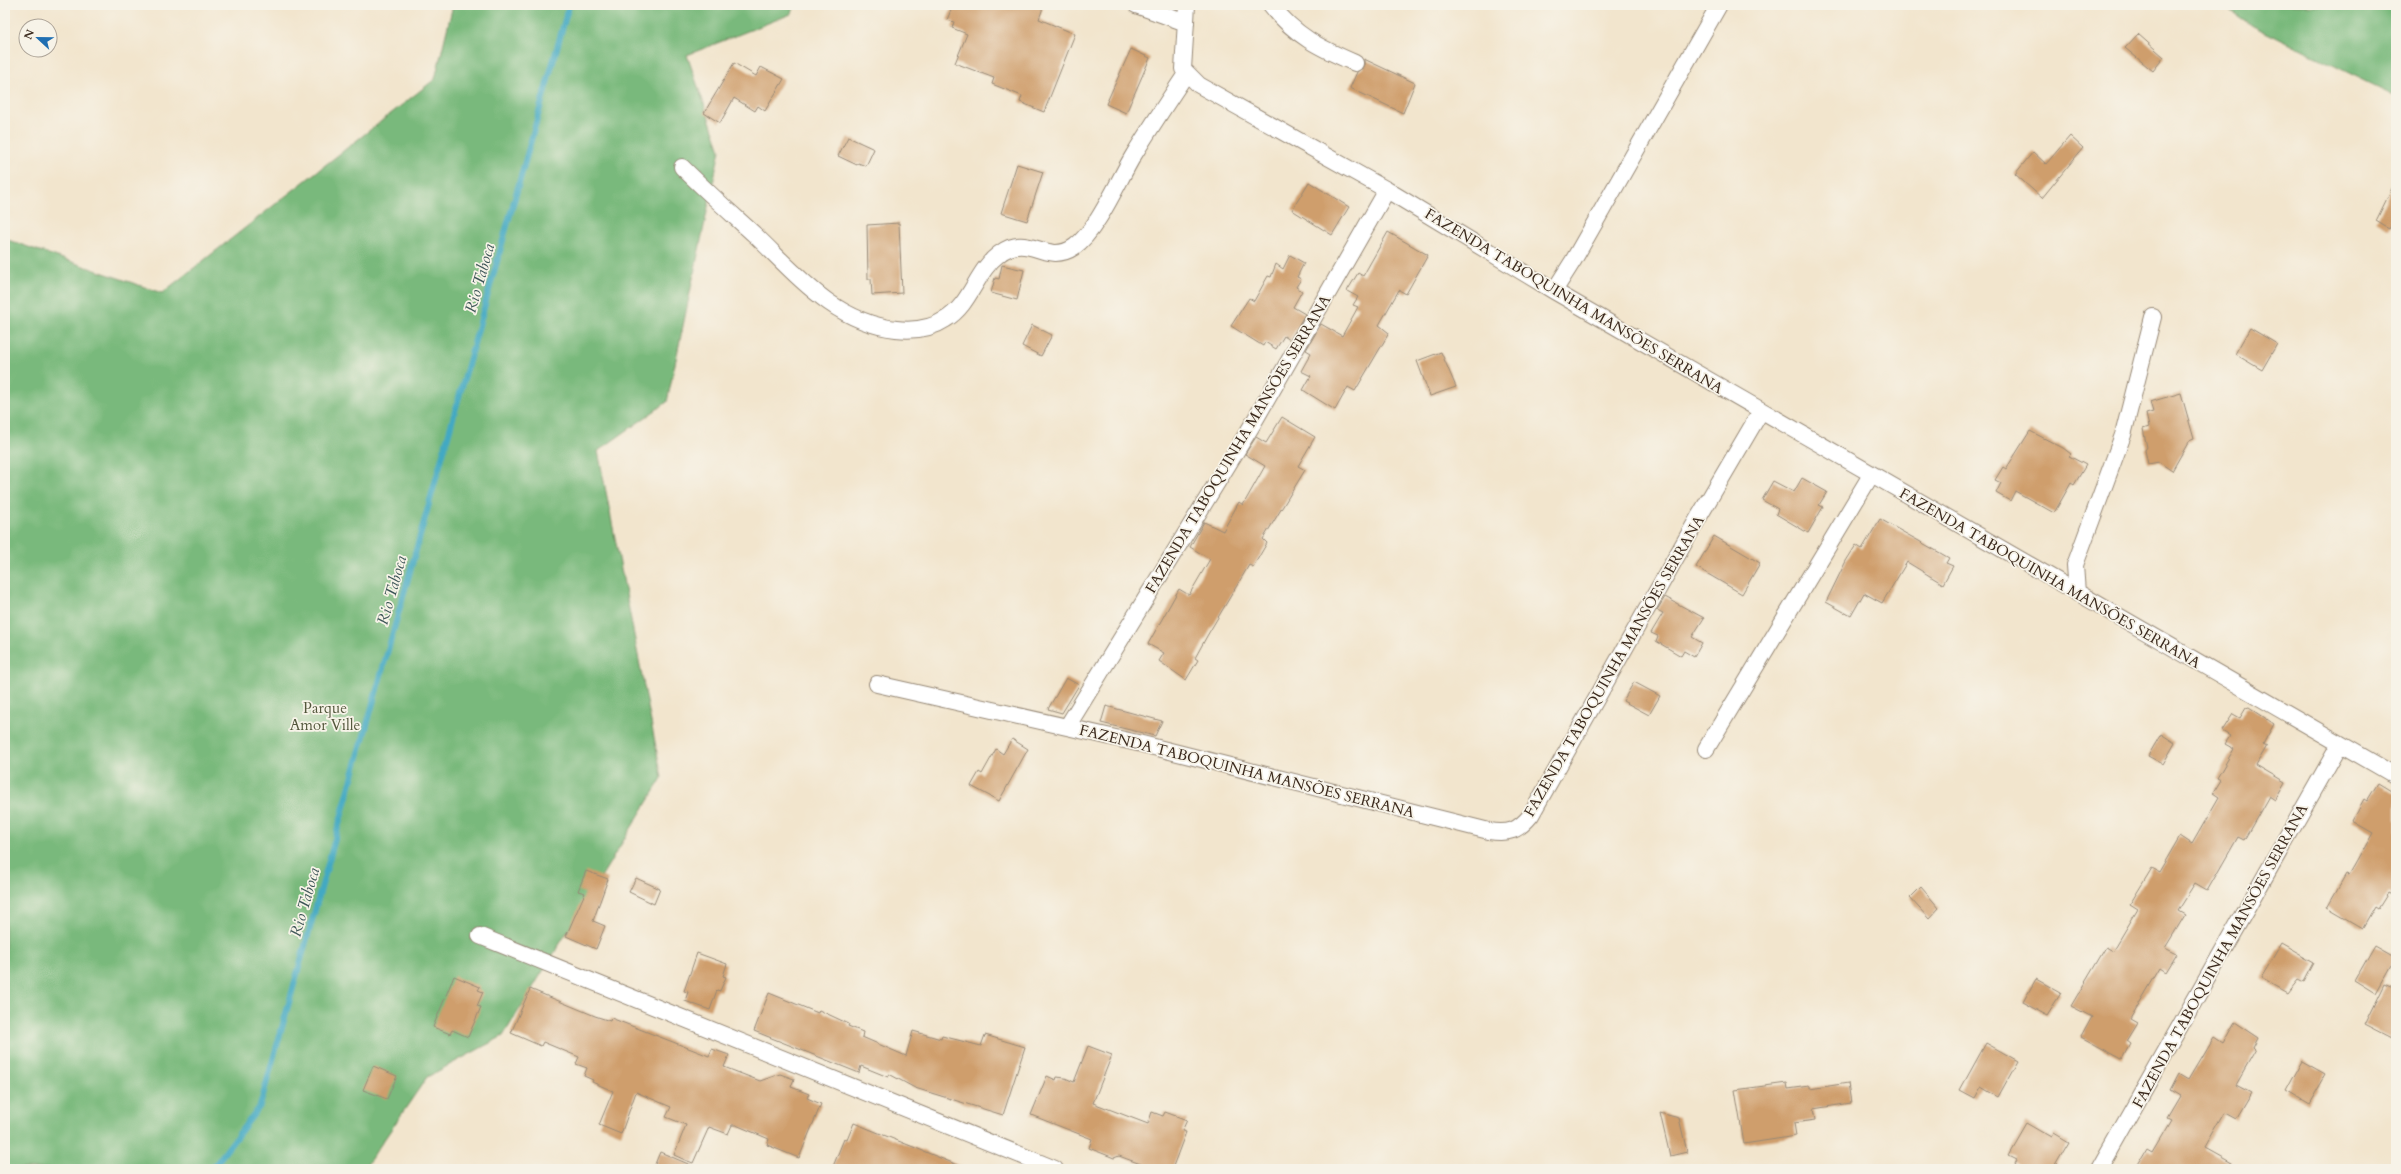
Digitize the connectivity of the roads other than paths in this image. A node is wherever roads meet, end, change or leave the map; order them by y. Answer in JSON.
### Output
{"nodes":[{"id":1,"x":1136,"y":5,"type":"edge"},
{"id":2,"x":1187,"y":5,"type":"edge"},
{"id":3,"x":1271,"y":5,"type":"edge"},
{"id":4,"x":1719,"y":5,"type":"edge"},
{"id":5,"x":1186,"y":23,"type":"junction"},
{"id":6,"x":1355,"y":63,"type":"dead end"},
{"id":7,"x":1186,"y":74,"type":"junction"},
{"id":8,"x":682,"y":167,"type":"dead end"},
{"id":9,"x":1388,"y":190,"type":"junction"},
{"id":10,"x":1554,"y":291,"type":"junction"},
{"id":11,"x":2153,"y":317,"type":"dead end"},
{"id":12,"x":1761,"y":411,"type":"junction"},
{"id":13,"x":1871,"y":475,"type":"junction"},
{"id":14,"x":2077,"y":593,"type":"junction"},
{"id":15,"x":877,"y":684,"type":"dead end"},
{"id":16,"x":1067,"y":727,"type":"junction"},
{"id":17,"x":2340,"y":744,"type":"junction"},
{"id":18,"x":1706,"y":749,"type":"dead end"},
{"id":19,"x":2396,"y":776,"type":"edge"},
{"id":20,"x":480,"y":936,"type":"dead end"},
{"id":21,"x":1056,"y":1169,"type":"edge"},
{"id":22,"x":2099,"y":1169,"type":"edge"}],
"edges":[{"from":1,"to":5,"type":"street"},
{"from":2,"to":5,"type":"street"},
{"from":3,"to":6,"type":"street"},
{"from":4,"to":10,"type":"street"},
{"from":5,"to":7,"type":"street"},
{"from":7,"to":8,"type":"street"},
{"from":7,"to":9,"type":"street","name":"FAZENDA TABOQUINHA MANSÕES SERRANA"},
{"from":9,"to":10,"type":"street","name":"FAZENDA TABOQUINHA MANSÕES SERRANA"},
{"from":9,"to":16,"type":"street","name":"FAZENDA TABOQUINHA MANSÕES SERRANA"},
{"from":10,"to":12,"type":"street","name":"FAZENDA TABOQUINHA MANSÕES SERRANA"},
{"from":11,"to":14,"type":"street"},
{"from":12,"to":13,"type":"street","name":"FAZENDA TABOQUINHA MANSÕES SERRANA"},
{"from":12,"to":16,"type":"street","name":"FAZENDA TABOQUINHA MANSÕES SERRANA"},
{"from":13,"to":14,"type":"street","name":"FAZENDA TABOQUINHA MANSÕES SERRANA"},
{"from":13,"to":18,"type":"street"},
{"from":14,"to":17,"type":"street","name":"FAZENDA TABOQUINHA MANSÕES SERRANA"},
{"from":15,"to":16,"type":"street"},
{"from":17,"to":19,"type":"street","name":"FAZENDA TABOQUINHA MANSÕES SERRANA"},
{"from":17,"to":22,"type":"street","name":"FAZENDA TABOQUINHA MANSÕES SERRANA"},
{"from":20,"to":21,"type":"street"}]}
